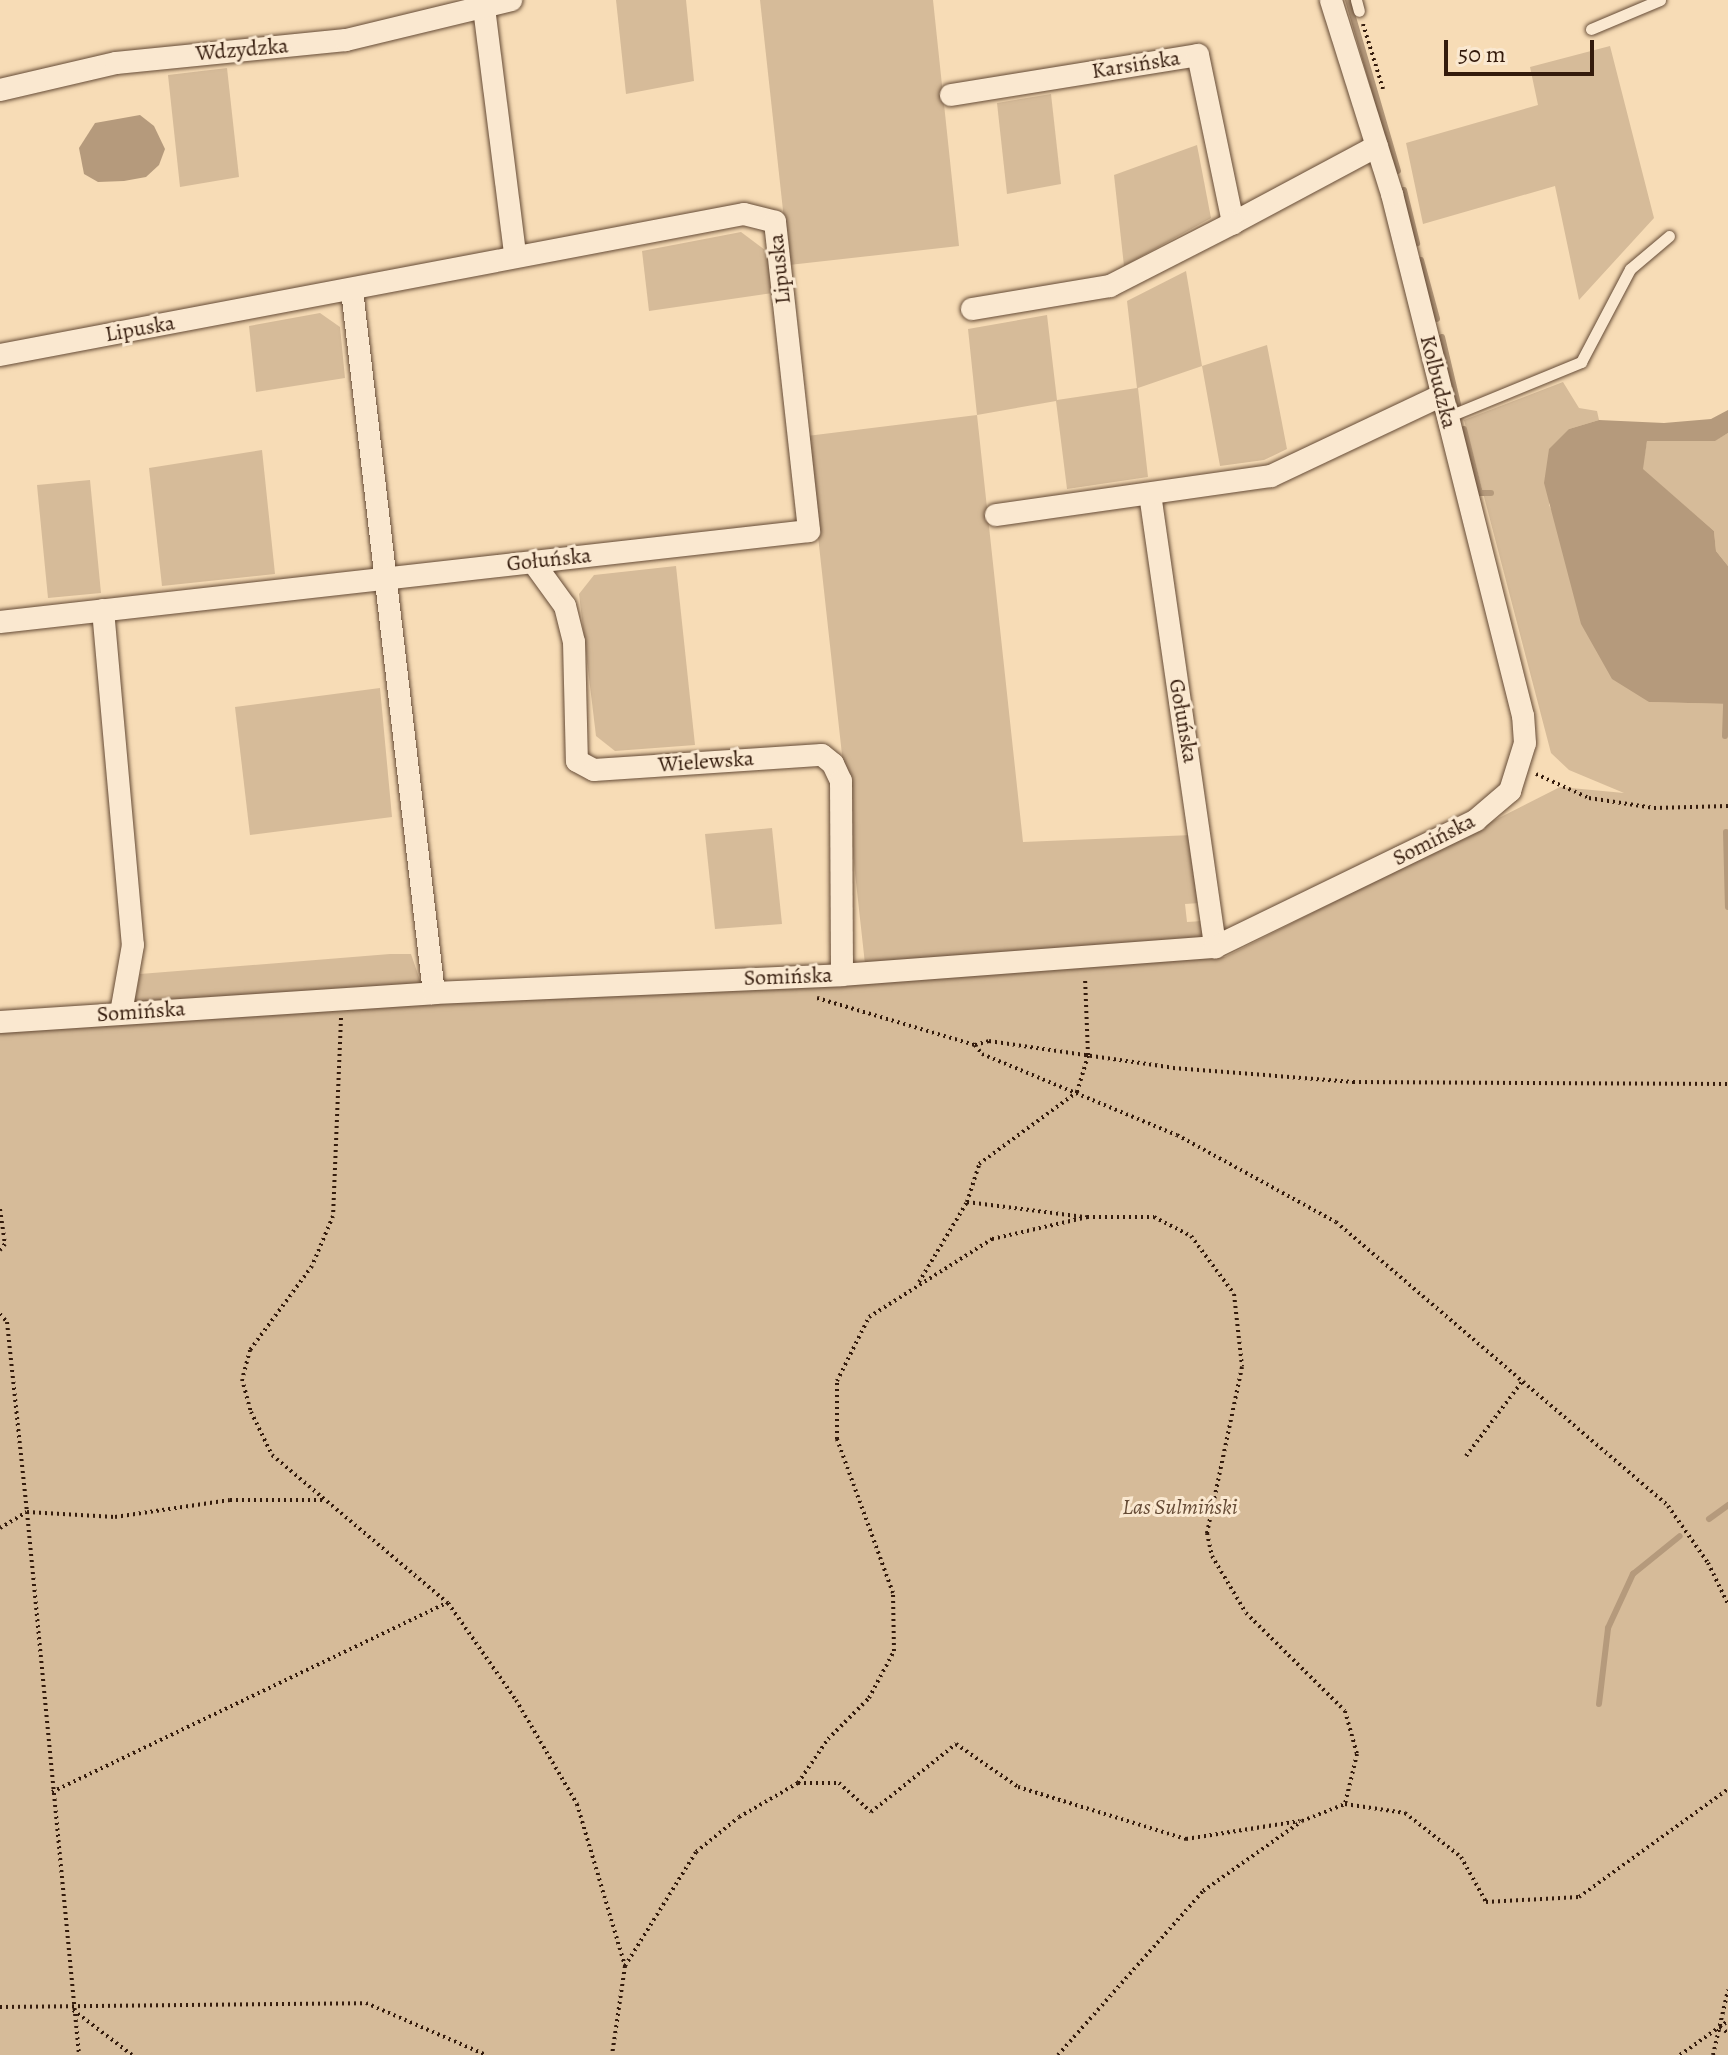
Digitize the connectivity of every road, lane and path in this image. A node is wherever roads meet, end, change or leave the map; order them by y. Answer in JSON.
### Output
{"nodes":[{"id":1,"x":511,"y":0,"type":"edge"},
{"id":2,"x":1331,"y":0,"type":"edge"},
{"id":3,"x":1660,"y":0,"type":"edge"},
{"id":4,"x":483,"y":3,"type":"edge"},
{"id":5,"x":1591,"y":29,"type":"dead end"},
{"id":6,"x":0,"y":90,"type":"edge"},
{"id":7,"x":951,"y":95,"type":"dead end"},
{"id":8,"x":1377,"y":146,"type":"junction"},
{"id":9,"x":1233,"y":223,"type":"junction"},
{"id":10,"x":1669,"y":236,"type":"dead end"},
{"id":11,"x":515,"y":255,"type":"junction"},
{"id":12,"x":352,"y":290,"type":"junction"},
{"id":13,"x":972,"y":309,"type":"dead end"},
{"id":14,"x":0,"y":355,"type":"edge"},
{"id":15,"x":1442,"y":395,"type":"junction"},
{"id":16,"x":1447,"y":418,"type":"junction"},
{"id":17,"x":1150,"y":494,"type":"junction"},
{"id":18,"x":996,"y":515,"type":"dead end"},
{"id":19,"x":809,"y":531,"type":"joint"},
{"id":20,"x":533,"y":562,"type":"junction"},
{"id":21,"x":384,"y":578,"type":"junction"},
{"id":22,"x":103,"y":610,"type":"junction"},
{"id":23,"x":0,"y":622,"type":"edge"},
{"id":24,"x":1520,"y":767,"type":"junction"},
{"id":25,"x":1728,"y":806,"type":"edge"},
{"id":26,"x":1215,"y":947,"type":"junction"},
{"id":27,"x":1084,"y":955,"type":"junction"},
{"id":28,"x":842,"y":975,"type":"junction"},
{"id":29,"x":434,"y":993,"type":"junction"},
{"id":30,"x":809,"y":996,"type":"dead end"},
{"id":31,"x":341,"y":1001,"type":"junction"},
{"id":32,"x":121,"y":1013,"type":"junction"},
{"id":33,"x":0,"y":1022,"type":"edge"},
{"id":34,"x":975,"y":1045,"type":"junction"},
{"id":35,"x":1088,"y":1055,"type":"junction"},
{"id":36,"x":1728,"y":1084,"type":"edge"},
{"id":37,"x":1077,"y":1092,"type":"junction"},
{"id":38,"x":967,"y":1202,"type":"junction"},
{"id":39,"x":0,"y":1209,"type":"edge"},
{"id":40,"x":1087,"y":1217,"type":"junction"},
{"id":41,"x":0,"y":1250,"type":"edge"},
{"id":42,"x":918,"y":1283,"type":"junction"},
{"id":43,"x":0,"y":1314,"type":"edge"},
{"id":44,"x":1524,"y":1379,"type":"junction"},
{"id":45,"x":1466,"y":1456,"type":"dead end"},
{"id":46,"x":325,"y":1500,"type":"junction"},
{"id":47,"x":27,"y":1512,"type":"junction"},
{"id":48,"x":0,"y":1528,"type":"edge"},
{"id":49,"x":448,"y":1603,"type":"junction"},
{"id":50,"x":1728,"y":1604,"type":"edge"},
{"id":51,"x":798,"y":1783,"type":"junction"},
{"id":52,"x":1728,"y":1789,"type":"edge"},
{"id":53,"x":52,"y":1792,"type":"junction"},
{"id":54,"x":1345,"y":1804,"type":"junction"},
{"id":55,"x":1302,"y":1821,"type":"junction"},
{"id":56,"x":625,"y":1966,"type":"junction"},
{"id":57,"x":1728,"y":1990,"type":"edge"},
{"id":58,"x":0,"y":2007,"type":"edge"},
{"id":59,"x":71,"y":2009,"type":"junction"},
{"id":60,"x":1728,"y":2021,"type":"edge"},
{"id":61,"x":1720,"y":2027,"type":"junction"},
{"id":62,"x":1728,"y":2033,"type":"edge"},
{"id":63,"x":79,"y":2055,"type":"edge"},
{"id":64,"x":132,"y":2055,"type":"edge"},
{"id":65,"x":486,"y":2055,"type":"edge"},
{"id":66,"x":612,"y":2055,"type":"edge"},
{"id":67,"x":1058,"y":2055,"type":"edge"},
{"id":68,"x":1680,"y":2055,"type":"edge"},
{"id":69,"x":1713,"y":2055,"type":"edge"}],
"edges":[{"from":1,"to":4,"type":"street","name":"Wdzydzka"},
{"from":2,"to":8,"type":"street","name":"Kolbudzka"},
{"from":3,"to":5,"type":"lane"},
{"from":4,"to":6,"type":"street","name":"Wdzydzka"},
{"from":4,"to":11,"type":"street"},
{"from":7,"to":9,"type":"street","name":"Karsińska"},
{"from":8,"to":9,"type":"street"},
{"from":8,"to":15,"type":"street","name":"Kolbudzka"},
{"from":9,"to":13,"type":"street"},
{"from":10,"to":16,"type":"lane"},
{"from":11,"to":12,"type":"street","name":"Lipuska"},
{"from":11,"to":19,"type":"street","name":"Lipuska"},
{"from":12,"to":14,"type":"street","name":"Lipuska"},
{"from":12,"to":21,"type":"street"},
{"from":15,"to":16,"type":"street","name":"Kolbudzka"},
{"from":15,"to":17,"type":"street"},
{"from":16,"to":24,"type":"street","name":"Kolbudzka"},
{"from":17,"to":18,"type":"street"},
{"from":17,"to":26,"type":"street","name":"Gołuńska"},
{"from":19,"to":20,"type":"street","name":"Gołuńska"},
{"from":20,"to":21,"type":"street","name":"Gołuńska"},
{"from":20,"to":28,"type":"street","name":"Wielewska"},
{"from":21,"to":22,"type":"street","name":"Gołuńska"},
{"from":21,"to":29,"type":"street"},
{"from":22,"to":23,"type":"street","name":"Gołuńska"},
{"from":22,"to":32,"type":"street"},
{"from":24,"to":25,"type":"path"},
{"from":24,"to":26,"type":"street","name":"Somińska"},
{"from":26,"to":27,"type":"street","name":"Somińska"},
{"from":27,"to":28,"type":"street","name":"Somińska"},
{"from":27,"to":35,"type":"path"},
{"from":28,"to":29,"type":"street","name":"Somińska"},
{"from":29,"to":31,"type":"street","name":"Somińska"},
{"from":30,"to":34,"type":"path"},
{"from":31,"to":32,"type":"street","name":"Somińska"},
{"from":31,"to":46,"type":"path"},
{"from":32,"to":33,"type":"street","name":"Somińska"},
{"from":34,"to":35,"type":"path"},
{"from":34,"to":37,"type":"path"},
{"from":35,"to":36,"type":"path"},
{"from":35,"to":37,"type":"path"},
{"from":37,"to":38,"type":"path"},
{"from":37,"to":44,"type":"path"},
{"from":38,"to":40,"type":"path"},
{"from":38,"to":42,"type":"path"},
{"from":39,"to":41,"type":"path"},
{"from":40,"to":42,"type":"path"},
{"from":40,"to":54,"type":"path"},
{"from":42,"to":51,"type":"path"},
{"from":43,"to":47,"type":"path"},
{"from":44,"to":45,"type":"path"},
{"from":44,"to":50,"type":"path"},
{"from":46,"to":47,"type":"path"},
{"from":46,"to":49,"type":"path"},
{"from":47,"to":48,"type":"path"},
{"from":47,"to":53,"type":"path"},
{"from":49,"to":53,"type":"path"},
{"from":49,"to":56,"type":"path"},
{"from":51,"to":55,"type":"path"},
{"from":51,"to":56,"type":"path"},
{"from":52,"to":54,"type":"path"},
{"from":53,"to":59,"type":"path"},
{"from":54,"to":55,"type":"path"},
{"from":55,"to":67,"type":"path"},
{"from":56,"to":66,"type":"path"},
{"from":57,"to":61,"type":"path"},
{"from":58,"to":59,"type":"path"},
{"from":59,"to":63,"type":"path"},
{"from":59,"to":64,"type":"path"},
{"from":59,"to":65,"type":"path"},
{"from":60,"to":61,"type":"path"},
{"from":61,"to":62,"type":"path"},
{"from":61,"to":68,"type":"path"},
{"from":61,"to":69,"type":"path"}]}
